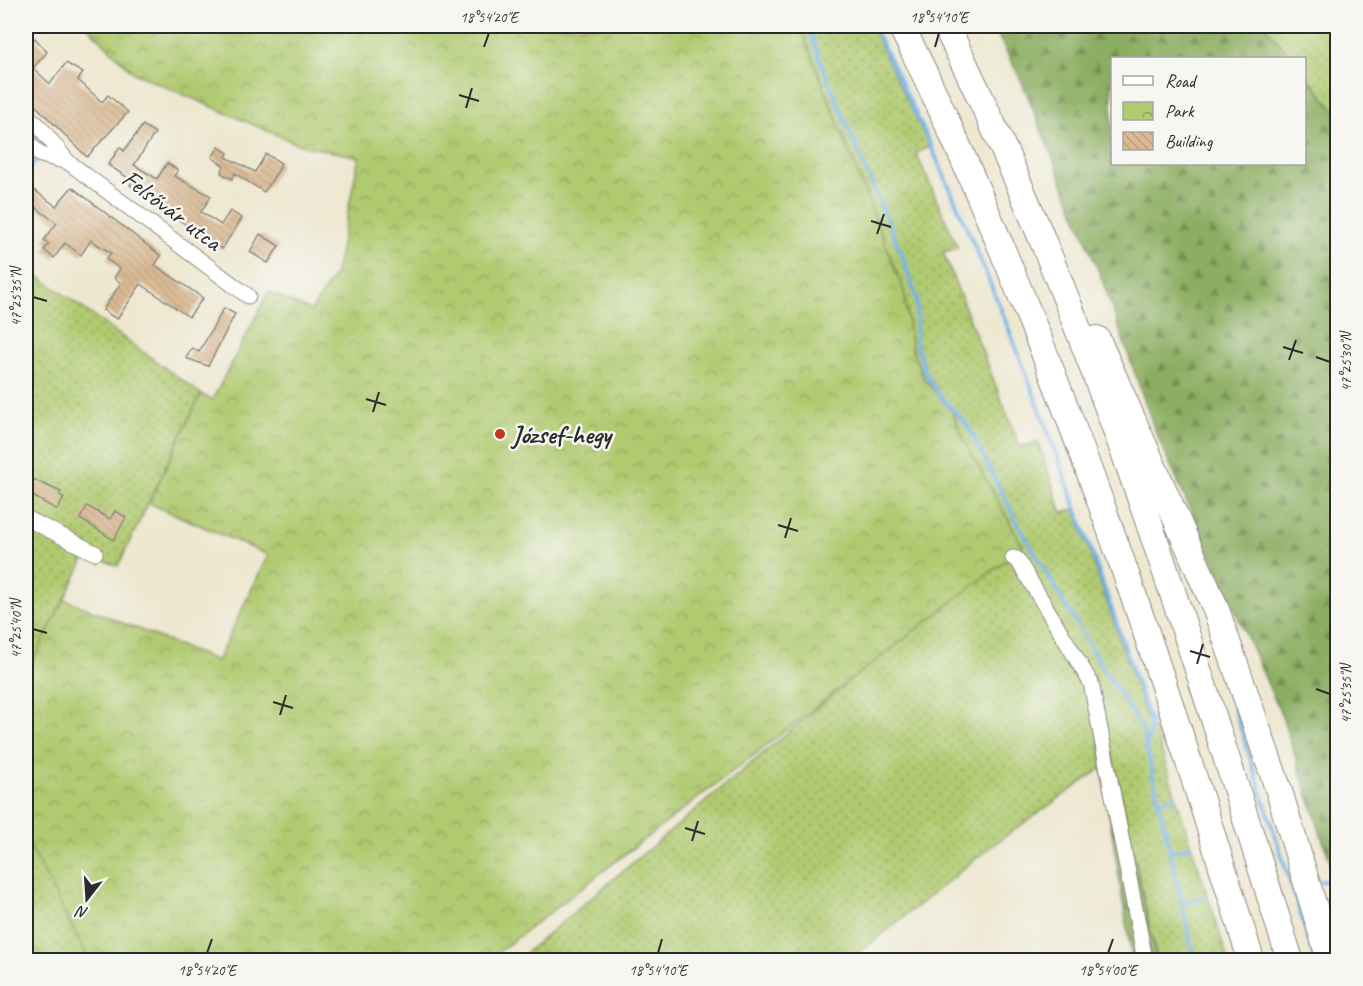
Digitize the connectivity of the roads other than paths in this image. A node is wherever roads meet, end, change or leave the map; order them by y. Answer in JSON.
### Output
{"nodes":[{"id":1,"x":901,"y":26,"type":"edge"},
{"id":2,"x":946,"y":26,"type":"edge"},
{"id":3,"x":26,"y":115,"type":"edge"},
{"id":4,"x":26,"y":141,"type":"edge"},
{"id":5,"x":68,"y":162,"type":"junction"},
{"id":6,"x":1063,"y":291,"type":"junction"},
{"id":7,"x":248,"y":296,"type":"dead end"},
{"id":8,"x":26,"y":518,"type":"edge"},
{"id":9,"x":95,"y":553,"type":"dead end"},
{"id":10,"x":1013,"y":558,"type":"dead end"},
{"id":11,"x":1227,"y":880,"type":"junction"},
{"id":12,"x":1144,"y":960,"type":"edge"},
{"id":13,"x":1244,"y":960,"type":"edge"},
{"id":14,"x":1251,"y":960,"type":"edge"},
{"id":15,"x":1290,"y":960,"type":"edge"},
{"id":16,"x":1330,"y":960,"type":"edge"}],
"edges":[{"from":1,"to":11,"type":"highway"},
{"from":2,"to":6,"type":"highway"},
{"from":3,"to":5,"type":"street","name":"Felsővár utca"},
{"from":4,"to":5,"type":"street","name":"Felsővár utca"},
{"from":5,"to":7,"type":"street","name":"Felsővár utca"},
{"from":6,"to":15,"type":"highway"},
{"from":6,"to":16,"type":"highway"},
{"from":8,"to":9,"type":"street"},
{"from":10,"to":12,"type":"street"},
{"from":11,"to":13,"type":"highway"},
{"from":11,"to":14,"type":"highway"}]}
